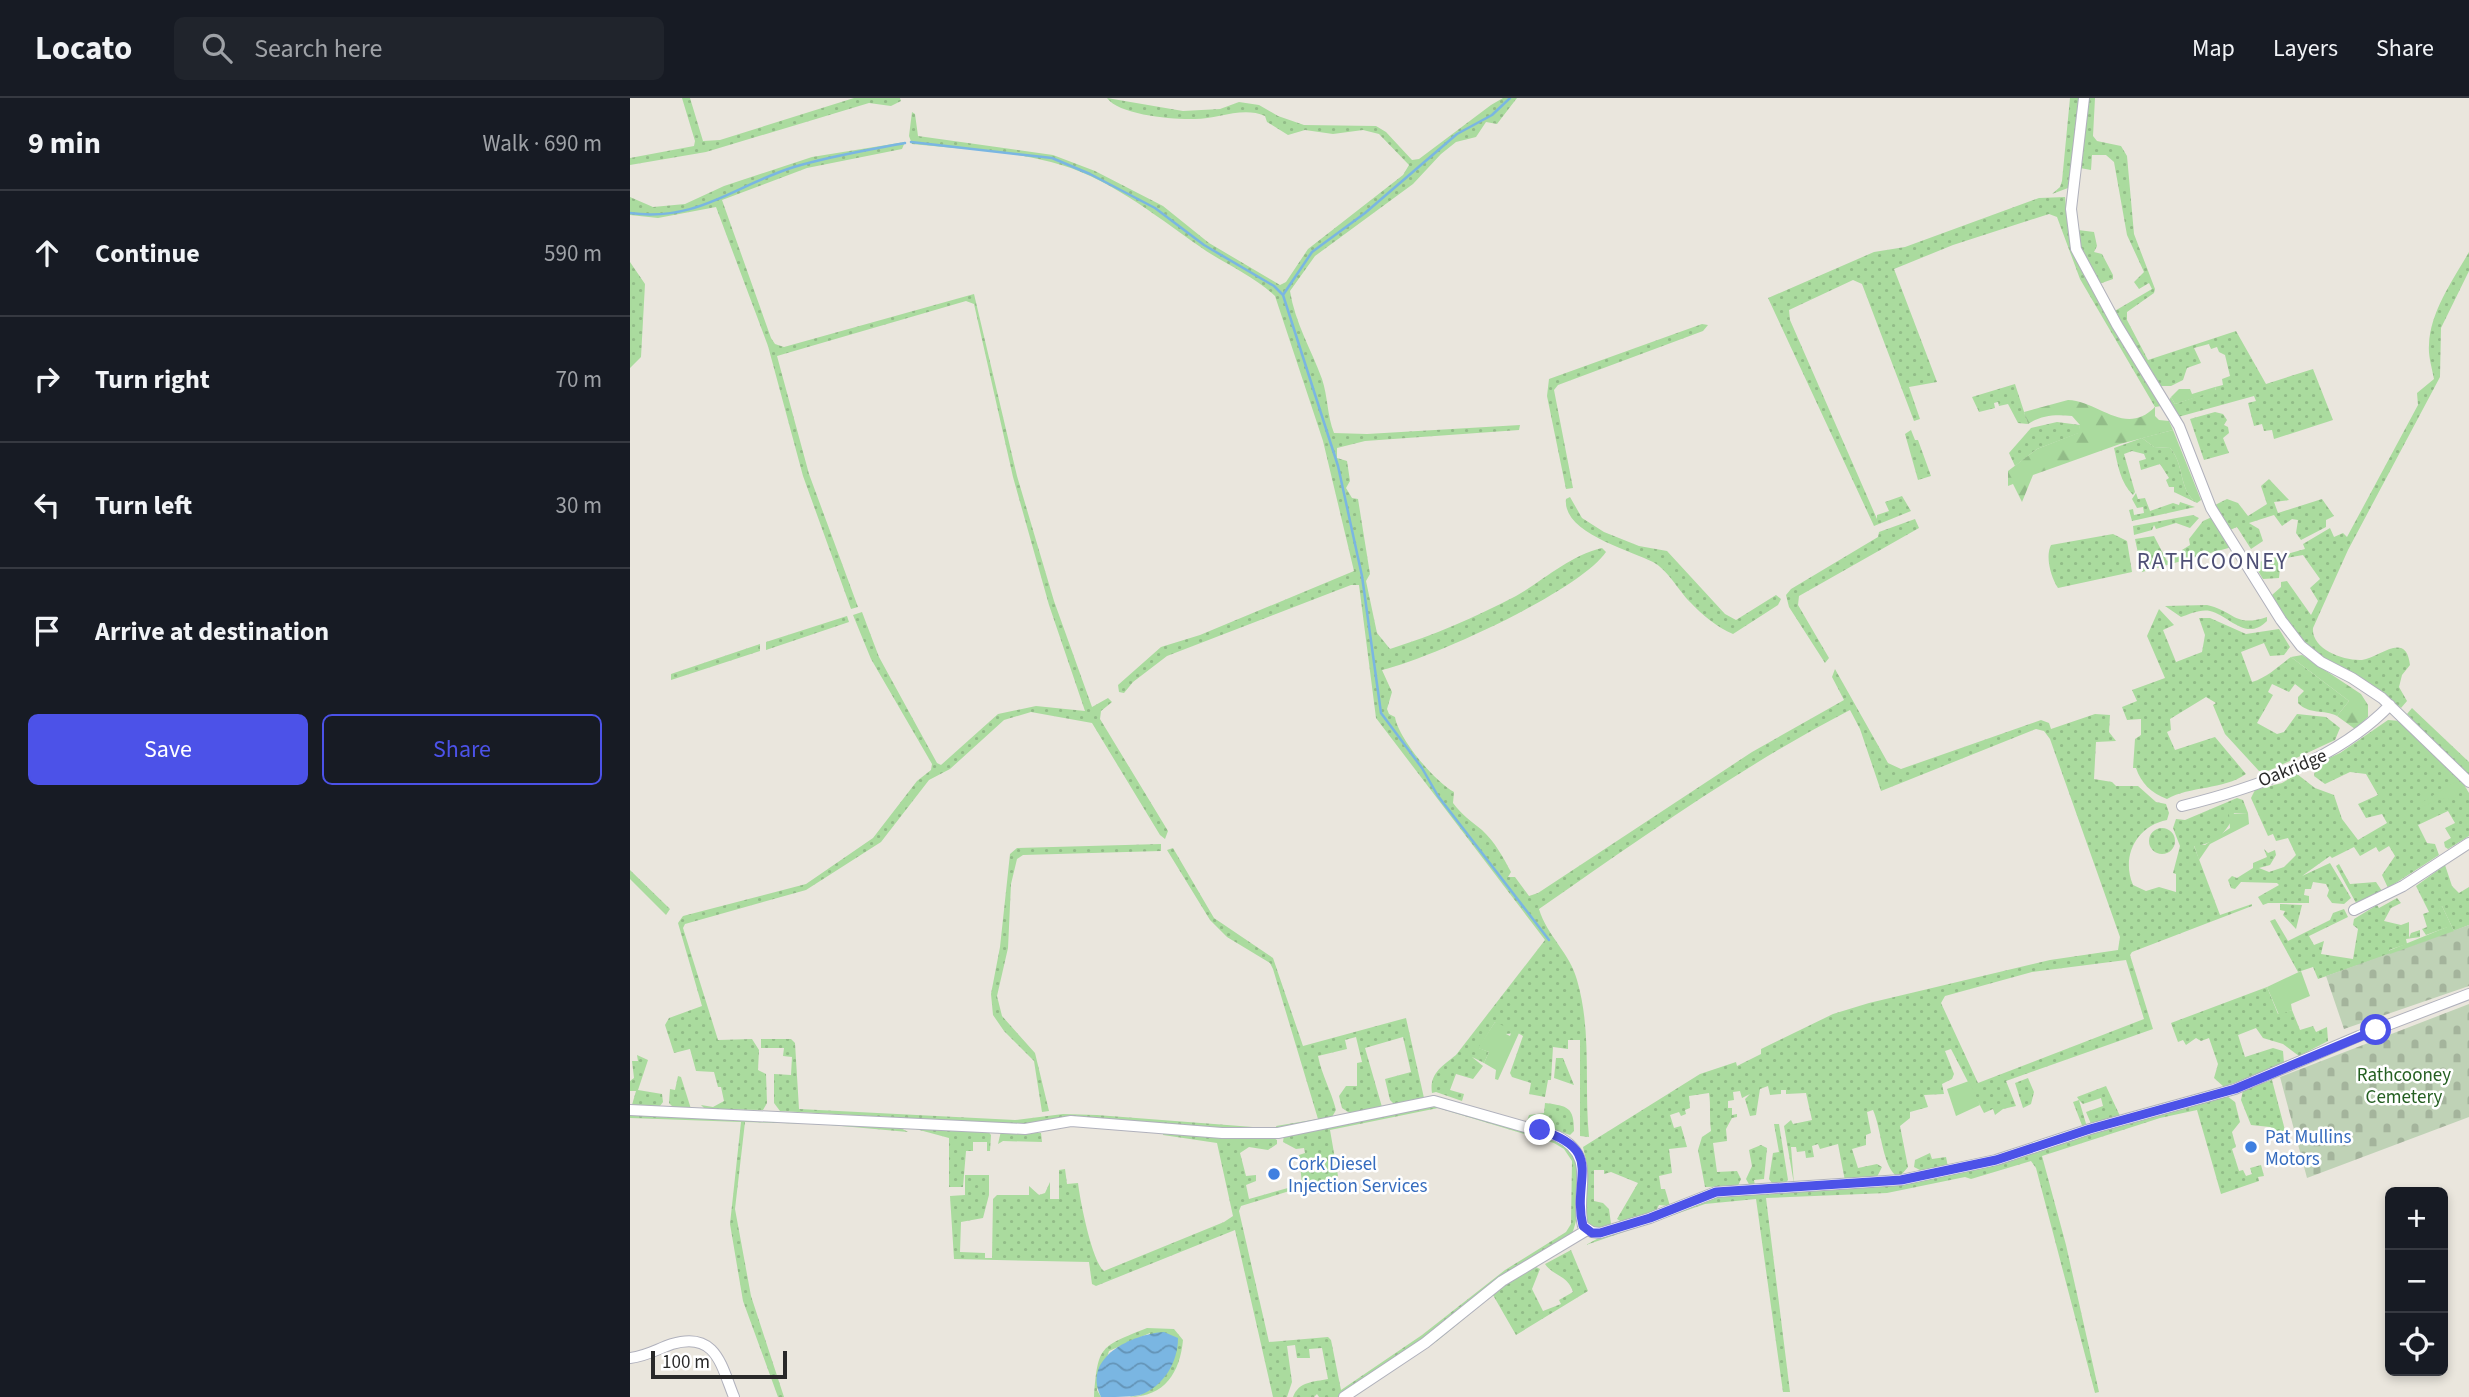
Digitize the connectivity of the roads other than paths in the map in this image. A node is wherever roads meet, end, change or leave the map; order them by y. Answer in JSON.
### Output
{"nodes":[{"id":1,"x":2084,"y":98,"type":"edge"},
{"id":2,"x":2390,"y":705,"type":"junction"},
{"id":3,"x":2469,"y":782,"type":"edge"},
{"id":4,"x":2182,"y":806,"type":"dead end"},
{"id":5,"x":2469,"y":843,"type":"edge"},
{"id":6,"x":2354,"y":910,"type":"dead end"},
{"id":7,"x":2469,"y":995,"type":"edge"},
{"id":8,"x":630,"y":1110,"type":"edge"},
{"id":9,"x":1587,"y":1230,"type":"junction"},
{"id":10,"x":630,"y":1358,"type":"edge"},
{"id":11,"x":734,"y":1397,"type":"edge"},
{"id":12,"x":1345,"y":1397,"type":"edge"}],
"edges":[{"from":1,"to":2,"type":"street"},
{"from":2,"to":3,"type":"street"},
{"from":2,"to":4,"type":"street","name":"Oakridge"},
{"from":5,"to":6,"type":"street"},
{"from":7,"to":9,"type":"street"},
{"from":8,"to":9,"type":"street"},
{"from":9,"to":12,"type":"street"},
{"from":10,"to":11,"type":"street"}]}
